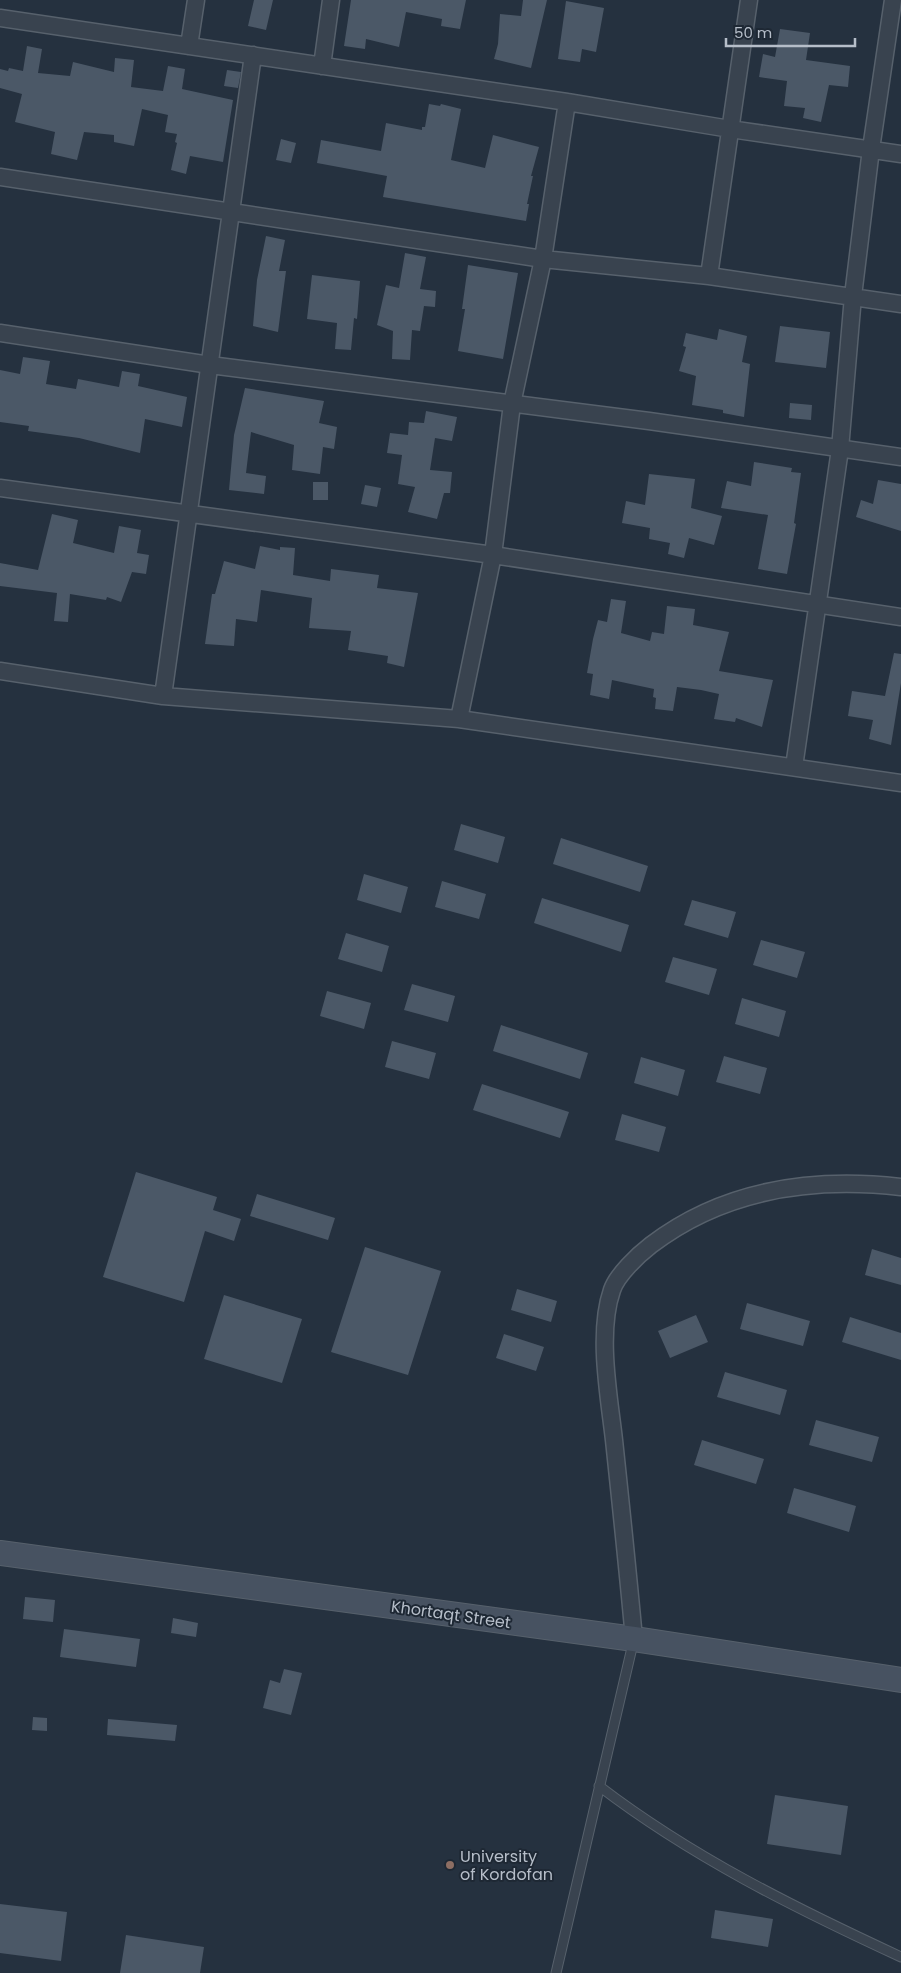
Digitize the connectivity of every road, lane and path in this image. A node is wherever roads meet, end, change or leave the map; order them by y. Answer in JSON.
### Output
{"nodes":[{"id":1,"x":196,"y":0,"type":"edge"},
{"id":2,"x":331,"y":0,"type":"edge"},
{"id":3,"x":748,"y":0,"type":"edge"},
{"id":4,"x":895,"y":9,"type":"edge"},
{"id":5,"x":0,"y":18,"type":"edge"},
{"id":6,"x":189,"y":46,"type":"junction"},
{"id":7,"x":253,"y":55,"type":"junction"},
{"id":8,"x":322,"y":66,"type":"junction"},
{"id":9,"x":567,"y":102,"type":"junction"},
{"id":10,"x":730,"y":129,"type":"junction"},
{"id":11,"x":871,"y":149,"type":"junction"},
{"id":12,"x":901,"y":154,"type":"edge"},
{"id":13,"x":0,"y":178,"type":"edge"},
{"id":14,"x":231,"y":212,"type":"junction"},
{"id":15,"x":543,"y":259,"type":"junction"},
{"id":16,"x":708,"y":276,"type":"junction"},
{"id":17,"x":853,"y":296,"type":"junction"},
{"id":18,"x":901,"y":304,"type":"edge"},
{"id":19,"x":0,"y":333,"type":"edge"},
{"id":20,"x":210,"y":365,"type":"junction"},
{"id":21,"x":512,"y":404,"type":"junction"},
{"id":22,"x":840,"y":449,"type":"junction"},
{"id":23,"x":901,"y":457,"type":"edge"},
{"id":24,"x":0,"y":488,"type":"edge"},
{"id":25,"x":190,"y":513,"type":"junction"},
{"id":26,"x":493,"y":555,"type":"junction"},
{"id":27,"x":816,"y":604,"type":"junction"},
{"id":28,"x":901,"y":617,"type":"edge"},
{"id":29,"x":0,"y":671,"type":"edge"},
{"id":30,"x":163,"y":696,"type":"junction"},
{"id":31,"x":459,"y":719,"type":"junction"},
{"id":32,"x":794,"y":767,"type":"junction"},
{"id":33,"x":901,"y":783,"type":"edge"},
{"id":34,"x":901,"y":1187,"type":"edge"},
{"id":35,"x":0,"y":1553,"type":"edge"},
{"id":36,"x":634,"y":1639,"type":"junction"},
{"id":37,"x":901,"y":1680,"type":"edge"},
{"id":38,"x":599,"y":1786,"type":"junction"},
{"id":39,"x":901,"y":1957,"type":"edge"},
{"id":40,"x":556,"y":1973,"type":"edge"}],
"edges":[{"from":1,"to":6,"type":"street"},
{"from":2,"to":8,"type":"street"},
{"from":3,"to":10,"type":"street"},
{"from":4,"to":11,"type":"street"},
{"from":5,"to":6,"type":"street"},
{"from":6,"to":7,"type":"street"},
{"from":7,"to":8,"type":"street"},
{"from":7,"to":14,"type":"street"},
{"from":8,"to":9,"type":"street"},
{"from":9,"to":10,"type":"street"},
{"from":9,"to":15,"type":"street"},
{"from":10,"to":11,"type":"street"},
{"from":10,"to":16,"type":"street"},
{"from":11,"to":12,"type":"street"},
{"from":11,"to":17,"type":"street"},
{"from":13,"to":14,"type":"street"},
{"from":14,"to":15,"type":"street"},
{"from":14,"to":20,"type":"street"},
{"from":15,"to":16,"type":"street"},
{"from":15,"to":21,"type":"street"},
{"from":16,"to":17,"type":"street"},
{"from":17,"to":18,"type":"street"},
{"from":17,"to":22,"type":"street"},
{"from":19,"to":20,"type":"street"},
{"from":20,"to":21,"type":"street"},
{"from":20,"to":25,"type":"street"},
{"from":21,"to":22,"type":"street"},
{"from":21,"to":26,"type":"street"},
{"from":22,"to":23,"type":"street"},
{"from":22,"to":27,"type":"street"},
{"from":24,"to":25,"type":"street"},
{"from":25,"to":26,"type":"street"},
{"from":25,"to":30,"type":"street"},
{"from":26,"to":27,"type":"street"},
{"from":26,"to":31,"type":"street"},
{"from":27,"to":28,"type":"street"},
{"from":27,"to":32,"type":"street"},
{"from":29,"to":30,"type":"street"},
{"from":30,"to":31,"type":"street"},
{"from":31,"to":32,"type":"street"},
{"from":32,"to":33,"type":"street"},
{"from":34,"to":36,"type":"street"},
{"from":35,"to":36,"type":"street","name":"Khortaqt Street"},
{"from":36,"to":37,"type":"street","name":"Khortaqt Street"},
{"from":36,"to":38,"type":"lane"},
{"from":38,"to":39,"type":"lane"},
{"from":38,"to":40,"type":"lane"}]}
